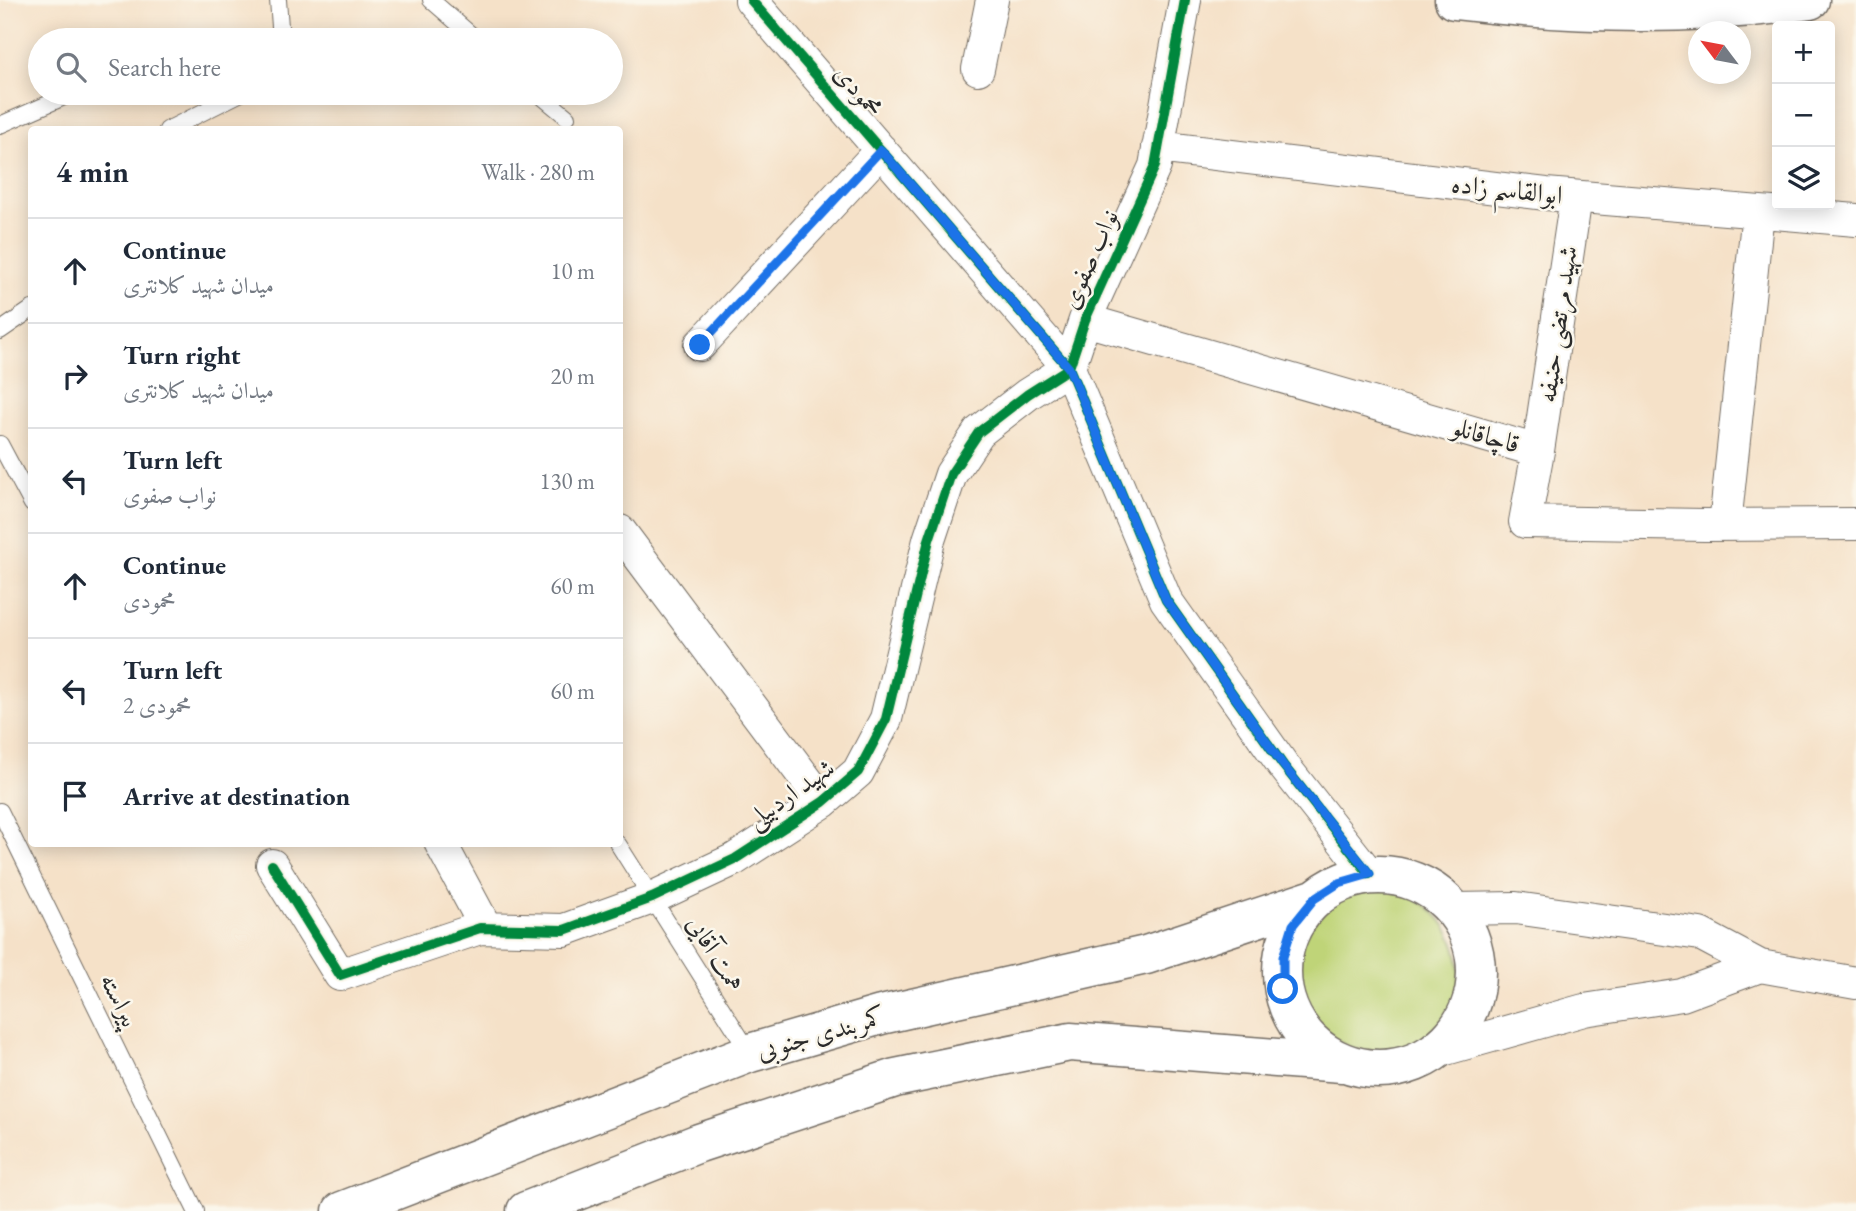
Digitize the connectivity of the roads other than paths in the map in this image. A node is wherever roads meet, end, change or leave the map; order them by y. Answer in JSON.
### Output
{"nodes":[{"id":1,"x":278,"y":0,"type":"edge"},
{"id":2,"x":430,"y":0,"type":"edge"},
{"id":3,"x":751,"y":0,"type":"edge"},
{"id":4,"x":992,"y":0,"type":"edge"},
{"id":5,"x":1185,"y":0,"type":"edge"},
{"id":6,"x":1454,"y":0,"type":"edge"},
{"id":7,"x":1810,"y":0,"type":"edge"},
{"id":8,"x":280,"y":28,"type":"edge"},
{"id":9,"x":463,"y":28,"type":"edge"},
{"id":10,"x":978,"y":69,"type":"dead end"},
{"id":11,"x":46,"y":105,"type":"edge"},
{"id":12,"x":217,"y":105,"type":"edge"},
{"id":13,"x":552,"y":105,"type":"edge"},
{"id":14,"x":567,"y":117,"type":"dead end"},
{"id":15,"x":0,"y":125,"type":"edge"},
{"id":16,"x":175,"y":126,"type":"edge"},
{"id":17,"x":1158,"y":147,"type":"junction"},
{"id":18,"x":881,"y":150,"type":"junction"},
{"id":19,"x":1576,"y":197,"type":"junction"},
{"id":20,"x":1758,"y":212,"type":"junction"},
{"id":21,"x":1856,"y":220,"type":"edge"},
{"id":22,"x":28,"y":312,"type":"edge"},
{"id":23,"x":1086,"y":320,"type":"junction"},
{"id":24,"x":0,"y":331,"type":"edge"},
{"id":25,"x":700,"y":345,"type":"dead end"},
{"id":26,"x":1069,"y":368,"type":"junction"},
{"id":27,"x":0,"y":444,"type":"edge"},
{"id":28,"x":1538,"y":451,"type":"junction"},
{"id":29,"x":28,"y":496,"type":"edge"},
{"id":30,"x":1856,"y":524,"type":"edge"},
{"id":31,"x":1725,"y":525,"type":"junction"},
{"id":32,"x":623,"y":535,"type":"edge"},
{"id":33,"x":823,"y":802,"type":"junction"},
{"id":34,"x":0,"y":811,"type":"edge"},
{"id":35,"x":443,"y":847,"type":"edge"},
{"id":36,"x":620,"y":847,"type":"edge"},
{"id":37,"x":272,"y":865,"type":"dead end"},
{"id":38,"x":1370,"y":874,"type":"junction"},
{"id":39,"x":652,"y":898,"type":"junction"},
{"id":40,"x":1314,"y":899,"type":"junction"},
{"id":41,"x":1455,"y":909,"type":"junction"},
{"id":42,"x":486,"y":928,"type":"junction"},
{"id":43,"x":1760,"y":966,"type":"junction"},
{"id":44,"x":1856,"y":983,"type":"edge"},
{"id":45,"x":1435,"y":1052,"type":"junction"},
{"id":46,"x":751,"y":1053,"type":"junction"},
{"id":47,"x":1342,"y":1063,"type":"junction"},
{"id":48,"x":196,"y":1211,"type":"edge"},
{"id":49,"x":342,"y":1211,"type":"edge"},
{"id":50,"x":526,"y":1211,"type":"edge"}],
"edges":[{"from":1,"to":8,"type":"lane"},
{"from":2,"to":9,"type":"lane"},
{"from":3,"to":18,"type":"street","name":"محمودی"},
{"from":4,"to":10,"type":"street"},
{"from":5,"to":17,"type":"street","name":"نواب صفوی"},
{"from":6,"to":7,"type":"main road"},
{"from":11,"to":15,"type":"lane"},
{"from":12,"to":16,"type":"lane"},
{"from":13,"to":14,"type":"lane"},
{"from":17,"to":19,"type":"street","name":"ابوالقاسم زاده"},
{"from":17,"to":23,"type":"street","name":"نواب صفوی"},
{"from":18,"to":25,"type":"street"},
{"from":18,"to":26,"type":"street","name":"محمودی"},
{"from":19,"to":20,"type":"street","name":"ابوالقاسم زاده"},
{"from":19,"to":28,"type":"street","name":"شهید مرتضی حنیفه"},
{"from":20,"to":21,"type":"street","name":"ابوالقاسم زاده"},
{"from":20,"to":31,"type":"street"},
{"from":22,"to":24,"type":"lane"},
{"from":23,"to":26,"type":"street","name":"نواب صفوی"},
{"from":23,"to":28,"type":"street","name":"قاچاقانلو"},
{"from":26,"to":33,"type":"street","name":"شهید اردبیلی"},
{"from":26,"to":38,"type":"street"},
{"from":27,"to":29,"type":"lane"},
{"from":28,"to":31,"type":"street","name":"قاچاقانلو"},
{"from":30,"to":31,"type":"street","name":"قاچاقانلو"},
{"from":32,"to":33,"type":"street"},
{"from":33,"to":39,"type":"street","name":"شهید اردبیلی"},
{"from":34,"to":48,"type":"lane","name":"پیراسته"},
{"from":35,"to":42,"type":"street"},
{"from":36,"to":39,"type":"lane","name":"همت آقایی"},
{"from":37,"to":42,"type":"street","name":"شهید اردبیلی"},
{"from":38,"to":40,"type":"main road"},
{"from":38,"to":41,"type":"main road"},
{"from":39,"to":42,"type":"street","name":"شهید اردبیلی"},
{"from":39,"to":46,"type":"lane","name":"همت آقایی"},
{"from":40,"to":46,"type":"main road","name":"کمربندی جنوبی"},
{"from":40,"to":47,"type":"main road"},
{"from":41,"to":43,"type":"street"},
{"from":41,"to":45,"type":"main road"},
{"from":43,"to":44,"type":"street"},
{"from":43,"to":45,"type":"street"},
{"from":45,"to":47,"type":"main road"},
{"from":46,"to":49,"type":"main road","name":"کمربندی جنوبی"},
{"from":47,"to":50,"type":"main road"}]}
